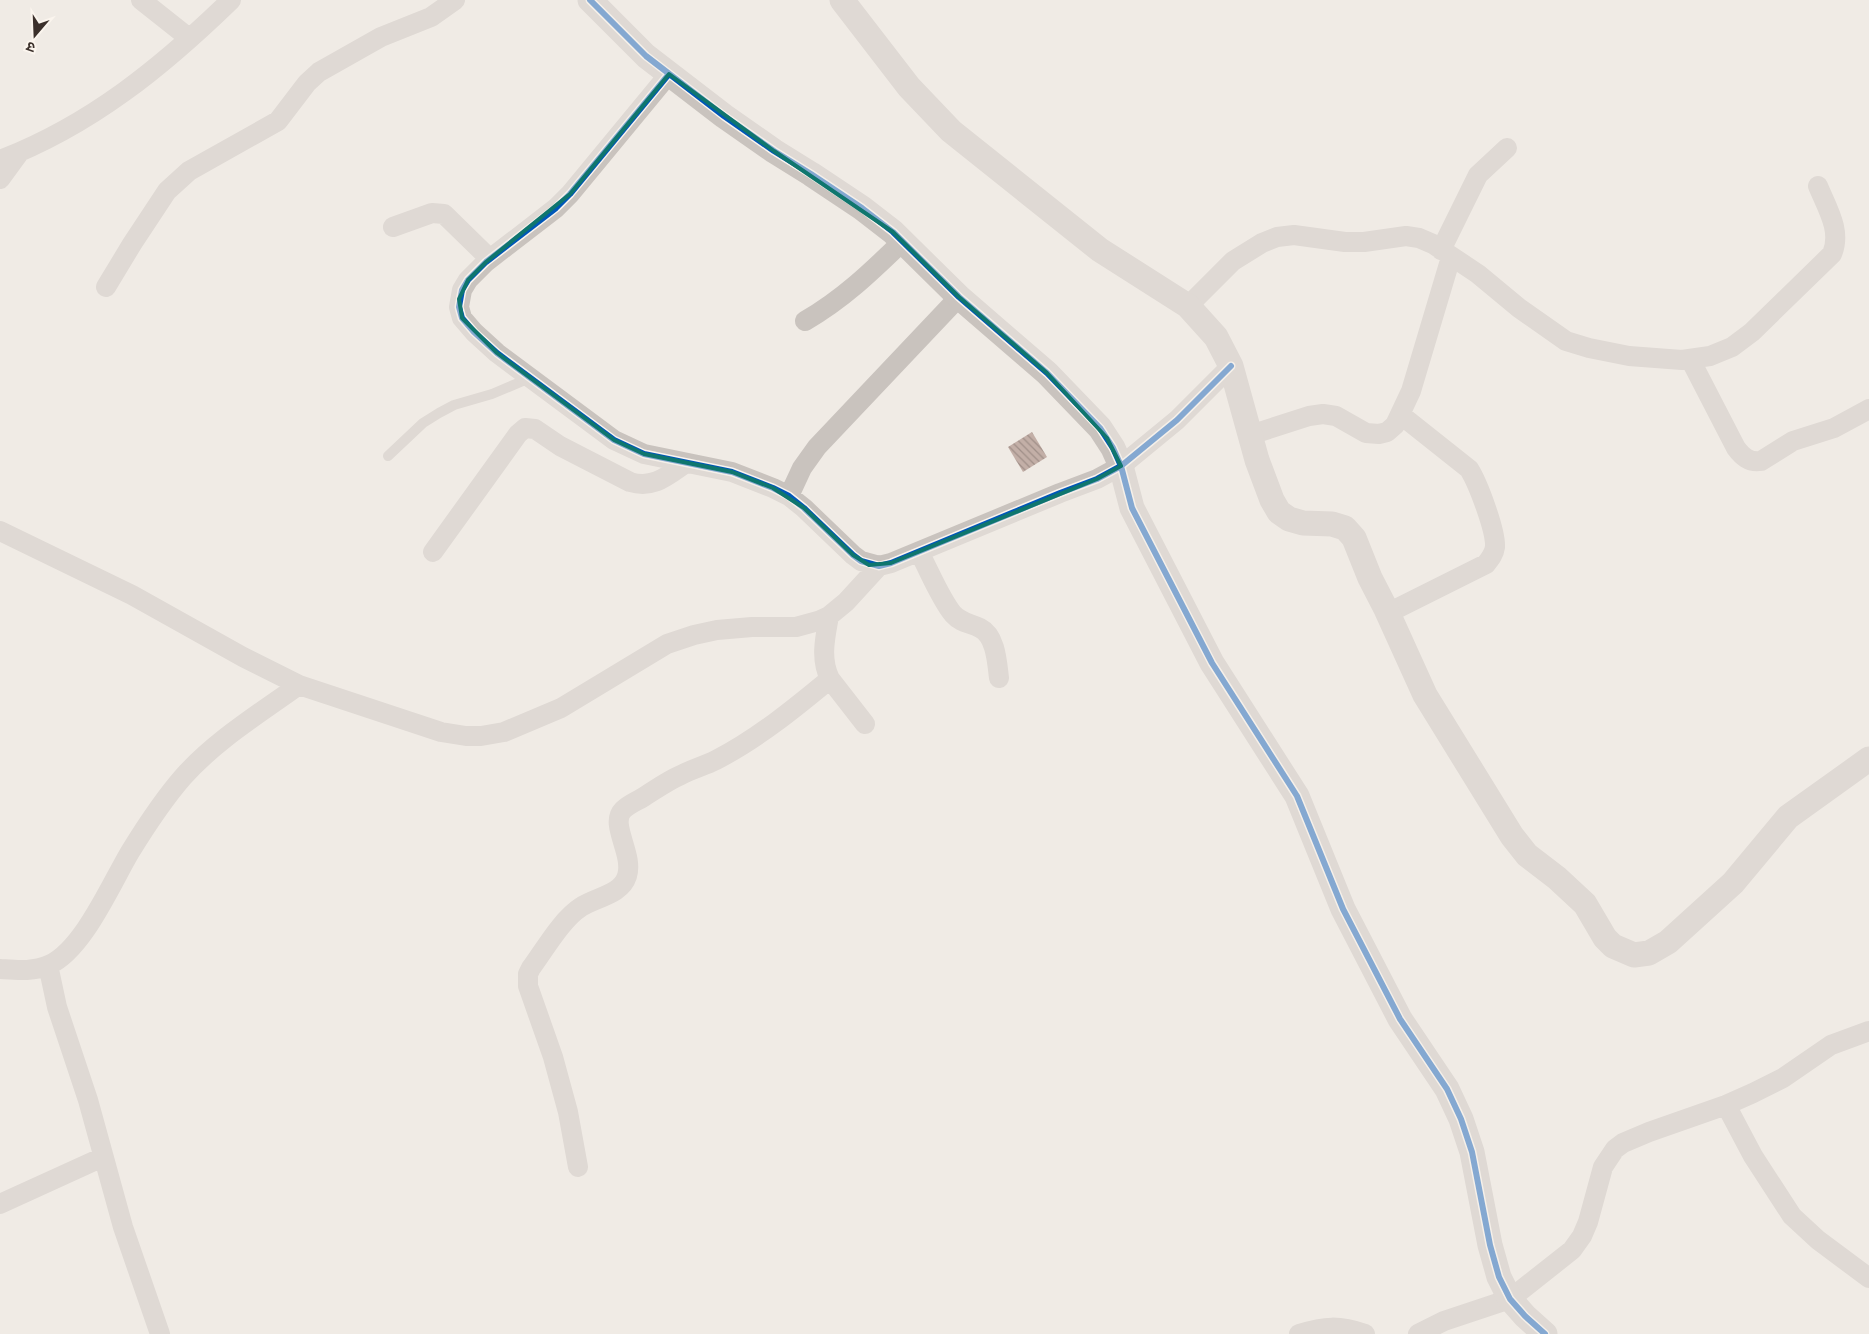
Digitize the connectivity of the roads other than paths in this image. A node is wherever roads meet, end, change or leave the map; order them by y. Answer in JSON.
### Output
{"nodes":[{"id":1,"x":141,"y":0,"type":"edge"},
{"id":2,"x":231,"y":0,"type":"edge"},
{"id":3,"x":455,"y":0,"type":"edge"},
{"id":4,"x":590,"y":0,"type":"edge"},
{"id":5,"x":842,"y":0,"type":"edge"},
{"id":6,"x":189,"y":38,"type":"junction"},
{"id":7,"x":669,"y":74,"type":"junction"},
{"id":8,"x":1507,"y":148,"type":"dead end"},
{"id":9,"x":9,"y":156,"type":"edge"},
{"id":10,"x":0,"y":179,"type":"edge"},
{"id":11,"x":1818,"y":186,"type":"dead end"},
{"id":12,"x":393,"y":227,"type":"dead end"},
{"id":13,"x":903,"y":241,"type":"junction"},
{"id":14,"x":1446,"y":254,"type":"junction"},
{"id":15,"x":490,"y":259,"type":"junction"},
{"id":16,"x":106,"y":287,"type":"dead end"},
{"id":17,"x":959,"y":297,"type":"junction"},
{"id":18,"x":1188,"y":306,"type":"junction"},
{"id":19,"x":805,"y":321,"type":"dead end"},
{"id":20,"x":1690,"y":359,"type":"junction"},
{"id":21,"x":1231,"y":366,"type":"junction"},
{"id":22,"x":530,"y":378,"type":"junction"},
{"id":23,"x":1869,"y":410,"type":"edge"},
{"id":24,"x":1401,"y":415,"type":"junction"},
{"id":25,"x":1250,"y":435,"type":"junction"},
{"id":26,"x":388,"y":456,"type":"dead end"},
{"id":27,"x":686,"y":463,"type":"junction"},
{"id":28,"x":1121,"y":466,"type":"junction"},
{"id":29,"x":789,"y":496,"type":"junction"},
{"id":30,"x":0,"y":531,"type":"edge"},
{"id":31,"x":433,"y":552,"type":"dead end"},
{"id":32,"x":919,"y":552,"type":"junction"},
{"id":33,"x":879,"y":566,"type":"junction"},
{"id":34,"x":1388,"y":613,"type":"junction"},
{"id":35,"x":829,"y":616,"type":"junction"},
{"id":36,"x":1000,"y":678,"type":"dead end"},
{"id":37,"x":830,"y":679,"type":"junction"},
{"id":38,"x":299,"y":685,"type":"junction"},
{"id":39,"x":865,"y":724,"type":"dead end"},
{"id":40,"x":1869,"y":759,"type":"edge"},
{"id":41,"x":48,"y":965,"type":"junction"},
{"id":42,"x":0,"y":969,"type":"edge"},
{"id":43,"x":1869,"y":1031,"type":"edge"},
{"id":44,"x":1726,"y":1105,"type":"junction"},
{"id":45,"x":103,"y":1157,"type":"junction"},
{"id":46,"x":578,"y":1167,"type":"dead end"},
{"id":47,"x":0,"y":1204,"type":"edge"},
{"id":48,"x":1869,"y":1278,"type":"edge"},
{"id":49,"x":1510,"y":1299,"type":"junction"},
{"id":50,"x":160,"y":1334,"type":"edge"},
{"id":51,"x":1299,"y":1334,"type":"edge"},
{"id":52,"x":1365,"y":1334,"type":"edge"},
{"id":53,"x":1418,"y":1334,"type":"edge"},
{"id":54,"x":1545,"y":1334,"type":"edge"}],
"edges":[{"from":1,"to":6,"type":"street"},
{"from":2,"to":6,"type":"street"},
{"from":3,"to":16,"type":"street"},
{"from":4,"to":7,"type":"street"},
{"from":5,"to":18,"type":"street"},
{"from":6,"to":9,"type":"street"},
{"from":7,"to":13,"type":"street"},
{"from":7,"to":15,"type":"street"},
{"from":8,"to":14,"type":"street"},
{"from":9,"to":10,"type":"street"},
{"from":11,"to":20,"type":"street"},
{"from":12,"to":15,"type":"street"},
{"from":13,"to":17,"type":"street"},
{"from":13,"to":19,"type":"street"},
{"from":14,"to":18,"type":"street"},
{"from":14,"to":20,"type":"street"},
{"from":14,"to":24,"type":"street"},
{"from":15,"to":22,"type":"street"},
{"from":17,"to":28,"type":"street"},
{"from":17,"to":29,"type":"street"},
{"from":18,"to":21,"type":"street"},
{"from":20,"to":23,"type":"street"},
{"from":21,"to":25,"type":"street"},
{"from":21,"to":28,"type":"street"},
{"from":22,"to":26,"type":"lane"},
{"from":22,"to":27,"type":"street"},
{"from":24,"to":25,"type":"street"},
{"from":24,"to":34,"type":"street"},
{"from":25,"to":34,"type":"street"},
{"from":27,"to":29,"type":"street"},
{"from":27,"to":31,"type":"street"},
{"from":28,"to":32,"type":"street"},
{"from":28,"to":49,"type":"street"},
{"from":29,"to":33,"type":"street"},
{"from":30,"to":38,"type":"street"},
{"from":32,"to":33,"type":"street"},
{"from":32,"to":36,"type":"street"},
{"from":33,"to":35,"type":"street"},
{"from":34,"to":40,"type":"street"},
{"from":35,"to":37,"type":"street"},
{"from":35,"to":38,"type":"street"},
{"from":37,"to":39,"type":"street"},
{"from":37,"to":46,"type":"street"},
{"from":38,"to":41,"type":"street"},
{"from":41,"to":42,"type":"street"},
{"from":41,"to":45,"type":"street"},
{"from":43,"to":44,"type":"street"},
{"from":44,"to":48,"type":"street"},
{"from":44,"to":49,"type":"street"},
{"from":45,"to":47,"type":"street"},
{"from":45,"to":50,"type":"street"},
{"from":49,"to":53,"type":"street"},
{"from":49,"to":54,"type":"street"},
{"from":51,"to":52,"type":"street"}]}
